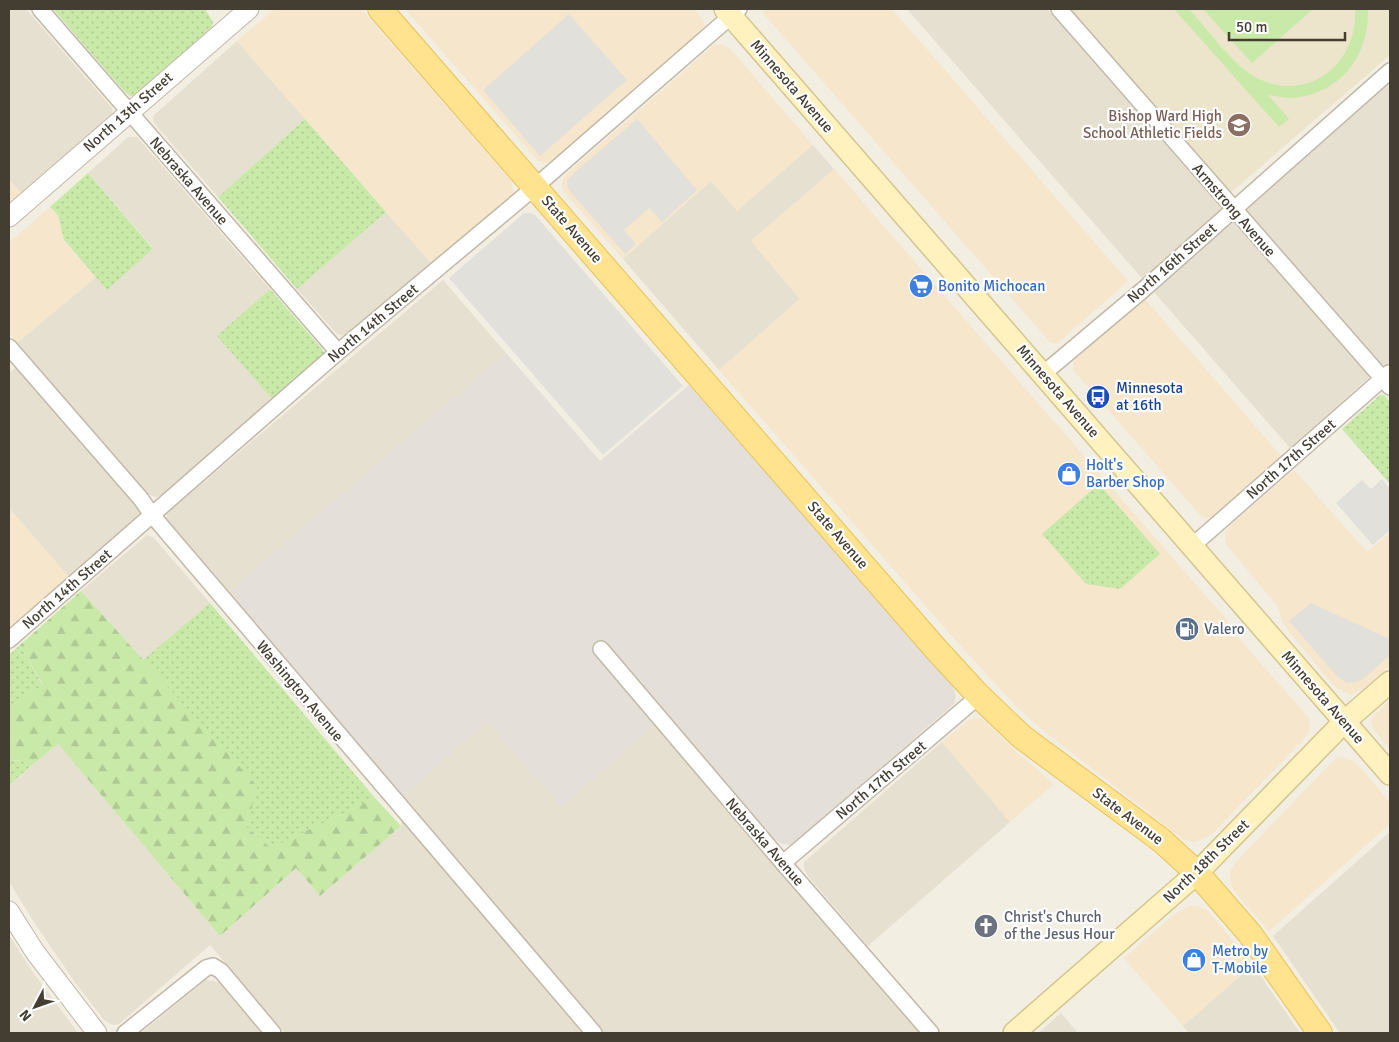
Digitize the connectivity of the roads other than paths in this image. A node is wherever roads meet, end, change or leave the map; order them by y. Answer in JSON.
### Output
{"nodes":[{"id":1,"x":40,"y":9,"type":"edge"},
{"id":2,"x":249,"y":9,"type":"edge"},
{"id":3,"x":380,"y":9,"type":"edge"},
{"id":4,"x":1058,"y":9,"type":"edge"},
{"id":5,"x":732,"y":11,"type":"edge"},
{"id":6,"x":1390,"y":71,"type":"edge"},
{"id":7,"x":129,"y":112,"type":"junction"},
{"id":8,"x":535,"y":187,"type":"junction"},
{"id":9,"x":1233,"y":210,"type":"junction"},
{"id":10,"x":9,"y":217,"type":"edge"},
{"id":11,"x":9,"y":347,"type":"edge"},
{"id":12,"x":338,"y":352,"type":"junction"},
{"id":13,"x":1043,"y":374,"type":"junction"},
{"id":14,"x":1388,"y":379,"type":"edge"},
{"id":15,"x":152,"y":515,"type":"junction"},
{"id":16,"x":1191,"y":546,"type":"junction"},
{"id":17,"x":9,"y":640,"type":"edge"},
{"id":18,"x":601,"y":649,"type":"dead end"},
{"id":19,"x":1390,"y":682,"type":"edge"},
{"id":20,"x":979,"y":696,"type":"junction"},
{"id":21,"x":1344,"y":722,"type":"junction"},
{"id":22,"x":1390,"y":774,"type":"edge"},
{"id":23,"x":783,"y":863,"type":"junction"},
{"id":24,"x":1197,"y":873,"type":"junction"},
{"id":25,"x":9,"y":911,"type":"edge"},
{"id":26,"x":97,"y":1033,"type":"edge"},
{"id":27,"x":125,"y":1033,"type":"edge"},
{"id":28,"x":273,"y":1033,"type":"edge"},
{"id":29,"x":594,"y":1033,"type":"edge"},
{"id":30,"x":931,"y":1033,"type":"edge"},
{"id":31,"x":1014,"y":1033,"type":"edge"},
{"id":32,"x":1320,"y":1033,"type":"edge"}],
"edges":[{"from":1,"to":7,"type":"street","name":"Nebraska Avenue"},
{"from":2,"to":7,"type":"street","name":"North 13th Street"},
{"from":3,"to":8,"type":"main road","name":"State Avenue"},
{"from":4,"to":9,"type":"street","name":"Armstrong Avenue"},
{"from":5,"to":8,"type":"street","name":"North 14th Street"},
{"from":5,"to":13,"type":"main road","name":"Minnesota Avenue"},
{"from":6,"to":9,"type":"street","name":"North 16th Street"},
{"from":7,"to":10,"type":"street","name":"North 13th Street"},
{"from":7,"to":12,"type":"street","name":"Nebraska Avenue"},
{"from":8,"to":12,"type":"street","name":"North 14th Street"},
{"from":8,"to":20,"type":"main road","name":"State Avenue"},
{"from":9,"to":13,"type":"street","name":"North 16th Street"},
{"from":9,"to":14,"type":"street","name":"Armstrong Avenue"},
{"from":11,"to":15,"type":"street","name":"Washington Avenue"},
{"from":12,"to":15,"type":"street","name":"North 14th Street"},
{"from":13,"to":16,"type":"main road","name":"Minnesota Avenue"},
{"from":14,"to":16,"type":"street","name":"North 17th Street"},
{"from":15,"to":17,"type":"street","name":"North 14th Street"},
{"from":15,"to":29,"type":"street","name":"Washington Avenue"},
{"from":16,"to":21,"type":"main road","name":"Minnesota Avenue"},
{"from":18,"to":23,"type":"street","name":"Nebraska Avenue"},
{"from":19,"to":21,"type":"main road","name":"North 18th Street"},
{"from":20,"to":23,"type":"street","name":"North 17th Street"},
{"from":20,"to":24,"type":"main road","name":"State Avenue"},
{"from":21,"to":22,"type":"main road","name":"Minnesota Avenue"},
{"from":21,"to":24,"type":"main road","name":"North 18th Street"},
{"from":23,"to":30,"type":"street","name":"Nebraska Avenue"},
{"from":24,"to":31,"type":"main road","name":"North 18th Street"},
{"from":24,"to":32,"type":"main road","name":"State Avenue"},
{"from":25,"to":26,"type":"street"},
{"from":27,"to":28,"type":"street"}]}
